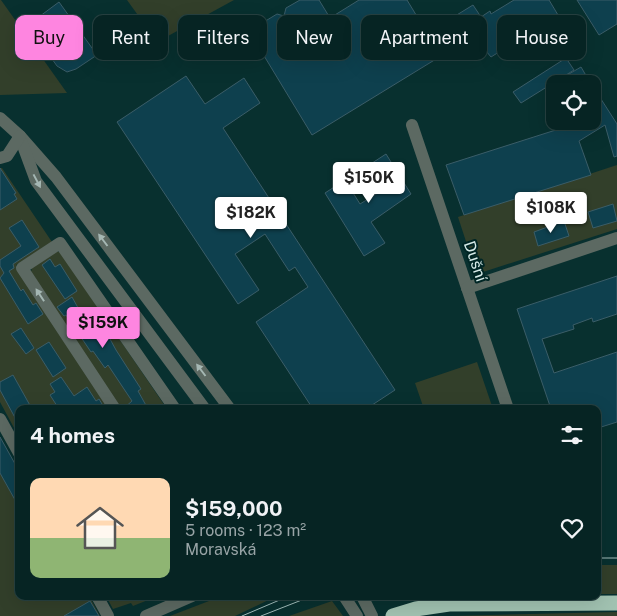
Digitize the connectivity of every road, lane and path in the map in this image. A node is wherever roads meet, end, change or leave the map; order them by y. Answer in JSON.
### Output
{"nodes":[{"id":1,"x":0,"y":118,"type":"edge"},
{"id":2,"x":412,"y":125,"type":"dead end"},
{"id":3,"x":20,"y":136,"type":"junction"},
{"id":4,"x":0,"y":158,"type":"edge"},
{"id":5,"x":617,"y":238,"type":"edge"},
{"id":6,"x":467,"y":288,"type":"junction"},
{"id":7,"x":112,"y":405,"type":"edge"},
{"id":8,"x":172,"y":405,"type":"edge"},
{"id":9,"x":202,"y":405,"type":"edge"},
{"id":10,"x":227,"y":405,"type":"edge"},
{"id":11,"x":507,"y":405,"type":"edge"},
{"id":12,"x":0,"y":419,"type":"edge"},
{"id":13,"x":15,"y":446,"type":"edge"},
{"id":14,"x":99,"y":600,"type":"edge"},
{"id":15,"x":183,"y":600,"type":"edge"},
{"id":16,"x":347,"y":600,"type":"edge"},
{"id":17,"x":364,"y":600,"type":"edge"},
{"id":18,"x":440,"y":600,"type":"edge"},
{"id":19,"x":617,"y":603,"type":"edge"},
{"id":20,"x":450,"y":604,"type":"junction"},
{"id":21,"x":108,"y":616,"type":"edge"},
{"id":22,"x":146,"y":616,"type":"edge"},
{"id":23,"x":357,"y":616,"type":"edge"},
{"id":24,"x":372,"y":616,"type":"edge"},
{"id":25,"x":394,"y":616,"type":"edge"}],
"edges":[{"from":1,"to":3,"type":"street"},
{"from":2,"to":6,"type":"street","name":"Dušní"},
{"from":3,"to":4,"type":"street"},
{"from":3,"to":9,"type":"street","one_way":true},
{"from":10,"to":3,"type":"street","one_way":true},
{"from":5,"to":6,"type":"street"},
{"from":6,"to":11,"type":"street","name":"Dušní"},
{"from":7,"to":8,"type":"street","one_way":true},
{"from":12,"to":13,"type":"street"},
{"from":14,"to":21,"type":"street"},
{"from":15,"to":22,"type":"street"},
{"from":16,"to":23,"type":"street"},
{"from":17,"to":24,"type":"street"},
{"from":18,"to":20,"type":"street"},
{"from":19,"to":20,"type":"highway"},
{"from":20,"to":25,"type":"highway"}]}
